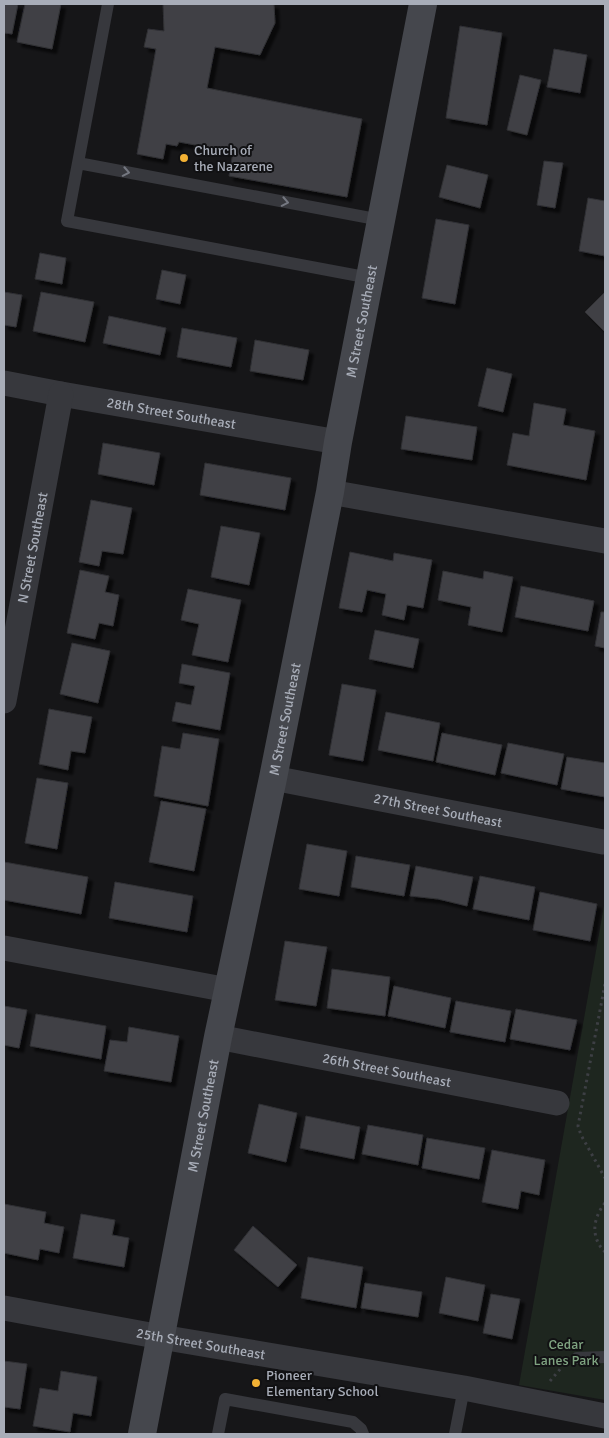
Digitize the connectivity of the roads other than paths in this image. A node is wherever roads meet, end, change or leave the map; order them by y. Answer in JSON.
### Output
{"nodes":[{"id":1,"x":108,"y":4,"type":"edge"},
{"id":2,"x":423,"y":4,"type":"edge"},
{"id":3,"x":78,"y":163,"type":"junction"},
{"id":4,"x":381,"y":220,"type":"junction"},
{"id":5,"x":370,"y":278,"type":"junction"},
{"id":6,"x":4,"y":383,"type":"edge"},
{"id":7,"x":61,"y":394,"type":"junction"},
{"id":8,"x":338,"y":442,"type":"junction"},
{"id":9,"x":330,"y":492,"type":"junction"},
{"id":10,"x":605,"y":541,"type":"edge"},
{"id":11,"x":4,"y":701,"type":"edge"},
{"id":12,"x":273,"y":778,"type":"junction"},
{"id":13,"x":603,"y":842,"type":"dead end"},
{"id":14,"x":4,"y":948,"type":"edge"},
{"id":15,"x":228,"y":990,"type":"junction"},
{"id":16,"x":218,"y":1037,"type":"junction"},
{"id":17,"x":557,"y":1103,"type":"dead end"},
{"id":18,"x":4,"y":1308,"type":"edge"},
{"id":19,"x":161,"y":1337,"type":"junction"},
{"id":20,"x":605,"y":1357,"type":"edge"},
{"id":21,"x":577,"y":1358,"type":"road end"},
{"id":22,"x":464,"y":1388,"type":"junction"},
{"id":23,"x":605,"y":1416,"type":"edge"},
{"id":24,"x":142,"y":1434,"type":"edge"},
{"id":25,"x":218,"y":1434,"type":"edge"},
{"id":26,"x":364,"y":1434,"type":"edge"},
{"id":27,"x":455,"y":1434,"type":"edge"}],
"edges":[{"from":1,"to":3,"type":"lane"},
{"from":2,"to":4,"type":"street","name":"M Street Southeast"},
{"from":3,"to":4,"type":"lane","one_way":true},
{"from":3,"to":5,"type":"lane"},
{"from":4,"to":5,"type":"street","name":"M Street Southeast"},
{"from":5,"to":8,"type":"street","name":"M Street Southeast"},
{"from":6,"to":7,"type":"street","name":"28th Street Southeast"},
{"from":7,"to":8,"type":"street","name":"28th Street Southeast"},
{"from":7,"to":11,"type":"street","name":"N Street Southeast"},
{"from":8,"to":9,"type":"street","name":"M Street Southeast"},
{"from":9,"to":10,"type":"street"},
{"from":9,"to":12,"type":"street","name":"M Street Southeast"},
{"from":12,"to":13,"type":"street","name":"27th Street Southeast"},
{"from":12,"to":15,"type":"street","name":"M Street Southeast"},
{"from":14,"to":15,"type":"street"},
{"from":15,"to":16,"type":"street","name":"M Street Southeast"},
{"from":16,"to":17,"type":"street","name":"26th Street Southeast"},
{"from":16,"to":19,"type":"street","name":"M Street Southeast"},
{"from":18,"to":19,"type":"street","name":"25th Street Southeast"},
{"from":19,"to":22,"type":"street","name":"25th Street Southeast"},
{"from":19,"to":24,"type":"street","name":"M Street Southeast"},
{"from":20,"to":21,"type":"lane"},
{"from":22,"to":23,"type":"street","name":"25th Street Southeast"},
{"from":22,"to":27,"type":"lane"},
{"from":25,"to":26,"type":"lane"}]}
